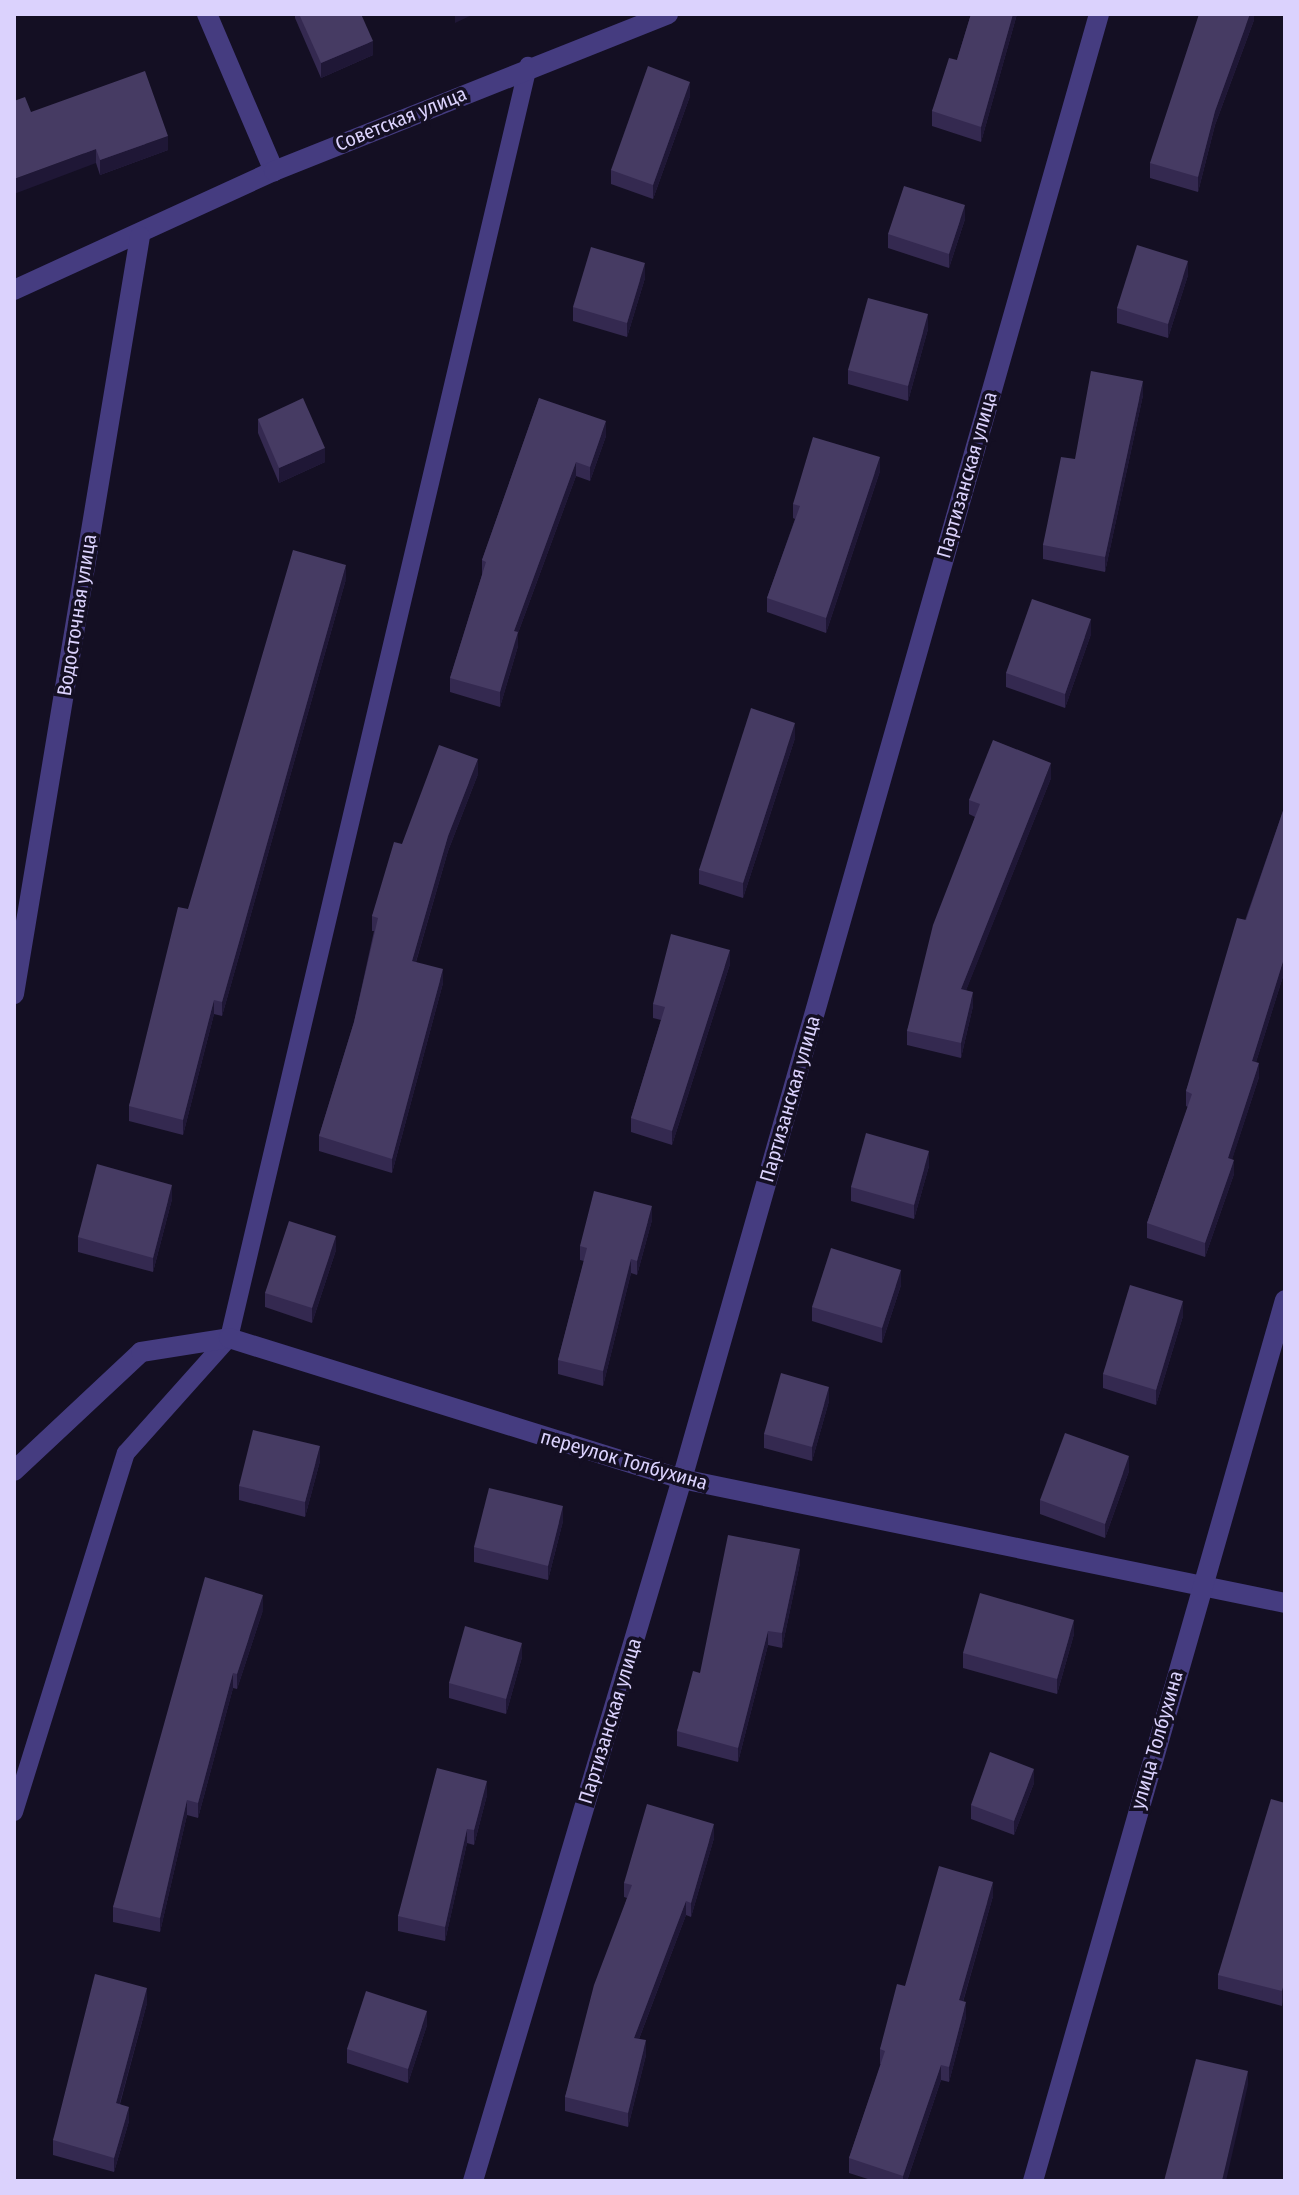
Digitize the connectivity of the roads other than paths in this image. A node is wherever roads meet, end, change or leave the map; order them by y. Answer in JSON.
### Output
{"nodes":[{"id":1,"x":207,"y":14,"type":"edge"},
{"id":2,"x":668,"y":14,"type":"edge"},
{"id":3,"x":1099,"y":14,"type":"edge"},
{"id":4,"x":528,"y":66,"type":"junction"},
{"id":5,"x":274,"y":171,"type":"junction"},
{"id":6,"x":140,"y":236,"type":"junction"},
{"id":7,"x":14,"y":290,"type":"edge"},
{"id":8,"x":14,"y":994,"type":"edge"},
{"id":9,"x":1285,"y":1300,"type":"edge"},
{"id":10,"x":229,"y":1338,"type":"junction"},
{"id":11,"x":14,"y":1471,"type":"edge"},
{"id":12,"x":682,"y":1479,"type":"junction"},
{"id":13,"x":1201,"y":1585,"type":"junction"},
{"id":14,"x":1285,"y":1603,"type":"edge"},
{"id":15,"x":14,"y":1812,"type":"edge"},
{"id":16,"x":473,"y":2181,"type":"edge"},
{"id":17,"x":1033,"y":2181,"type":"edge"}],
"edges":[{"from":1,"to":5,"type":"street"},
{"from":2,"to":4,"type":"street","name":"Советская улица"},
{"from":3,"to":12,"type":"street","name":"Партизанская улица"},
{"from":4,"to":5,"type":"street","name":"Советская улица"},
{"from":4,"to":10,"type":"lane"},
{"from":5,"to":6,"type":"street","name":"Советская улица"},
{"from":6,"to":7,"type":"street","name":"Советская улица"},
{"from":6,"to":8,"type":"street","name":"Водосточная улица"},
{"from":9,"to":13,"type":"street","name":"улица Толбухина"},
{"from":10,"to":11,"type":"street","name":"переулок Толбухина"},
{"from":10,"to":12,"type":"street","name":"переулок Толбухина"},
{"from":10,"to":15,"type":"lane"},
{"from":12,"to":13,"type":"street","name":"переулок Толбухина"},
{"from":12,"to":16,"type":"street","name":"Партизанская улица"},
{"from":13,"to":14,"type":"street","name":"переулок Толбухина"},
{"from":13,"to":17,"type":"street","name":"улица Толбухина"}]}
